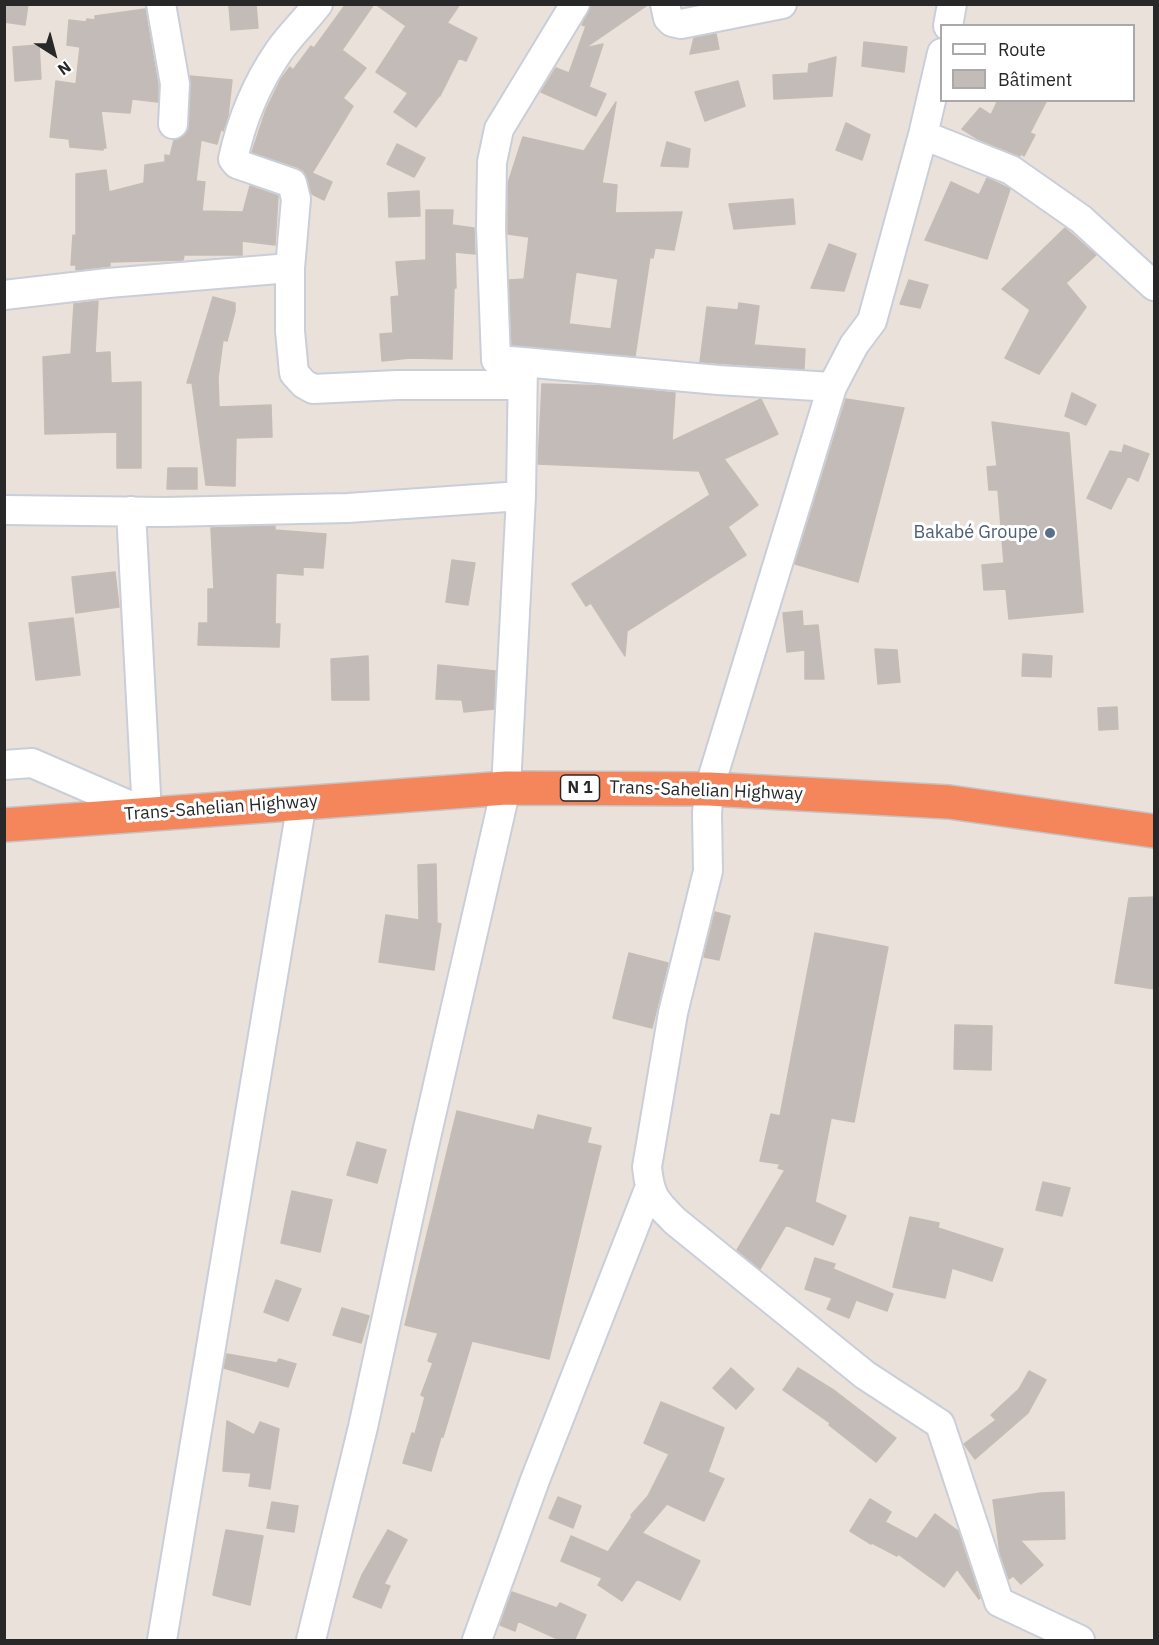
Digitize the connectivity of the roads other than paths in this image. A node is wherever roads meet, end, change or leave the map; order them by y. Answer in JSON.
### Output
{"nodes":[{"id":1,"x":161,"y":4,"type":"edge"},
{"id":2,"x":318,"y":4,"type":"edge"},
{"id":3,"x":575,"y":4,"type":"edge"},
{"id":4,"x":665,"y":4,"type":"edge"},
{"id":5,"x":783,"y":4,"type":"edge"},
{"id":6,"x":952,"y":4,"type":"edge"},
{"id":7,"x":948,"y":24,"type":"edge"},
{"id":8,"x":940,"y":62,"type":"edge"},
{"id":9,"x":173,"y":124,"type":"dead end"},
{"id":10,"x":923,"y":135,"type":"junction"},
{"id":11,"x":290,"y":268,"type":"junction"},
{"id":12,"x":1155,"y":286,"type":"edge"},
{"id":13,"x":4,"y":295,"type":"edge"},
{"id":14,"x":522,"y":374,"type":"junction"},
{"id":15,"x":832,"y":387,"type":"junction"},
{"id":16,"x":521,"y":496,"type":"junction"},
{"id":17,"x":4,"y":510,"type":"edge"},
{"id":18,"x":131,"y":512,"type":"junction"},
{"id":19,"x":4,"y":765,"type":"edge"},
{"id":20,"x":506,"y":788,"type":"junction"},
{"id":21,"x":709,"y":789,"type":"junction"},
{"id":22,"x":302,"y":802,"type":"junction"},
{"id":23,"x":147,"y":813,"type":"junction"},
{"id":24,"x":4,"y":825,"type":"edge"},
{"id":25,"x":1155,"y":831,"type":"edge"},
{"id":26,"x":649,"y":1190,"type":"junction"},
{"id":27,"x":162,"y":1641,"type":"edge"},
{"id":28,"x":311,"y":1641,"type":"edge"},
{"id":29,"x":477,"y":1641,"type":"edge"},
{"id":30,"x":1080,"y":1641,"type":"edge"}],
"edges":[{"from":1,"to":9,"type":"street"},
{"from":2,"to":11,"type":"street"},
{"from":3,"to":14,"type":"street"},
{"from":4,"to":5,"type":"street"},
{"from":6,"to":7,"type":"street"},
{"from":8,"to":10,"type":"street"},
{"from":10,"to":12,"type":"street"},
{"from":10,"to":15,"type":"street"},
{"from":11,"to":13,"type":"street"},
{"from":11,"to":14,"type":"street"},
{"from":14,"to":15,"type":"street"},
{"from":14,"to":16,"type":"street"},
{"from":15,"to":21,"type":"street"},
{"from":16,"to":18,"type":"street"},
{"from":16,"to":20,"type":"street"},
{"from":17,"to":18,"type":"street"},
{"from":18,"to":23,"type":"street"},
{"from":19,"to":23,"type":"street"},
{"from":20,"to":21,"type":"highway","name":"Trans-Sahelian Highway","number":"N 1"},
{"from":20,"to":22,"type":"highway","name":"Trans-Sahelian Highway","number":"N 1"},
{"from":20,"to":28,"type":"street"},
{"from":21,"to":25,"type":"highway","name":"Trans-Sahelian Highway","number":"N 1"},
{"from":21,"to":26,"type":"street"},
{"from":22,"to":23,"type":"highway","name":"Trans-Sahelian Highway","number":"N 1"},
{"from":22,"to":27,"type":"street"},
{"from":23,"to":24,"type":"highway","name":"Trans-Sahelian Highway","number":"N 1"},
{"from":26,"to":29,"type":"street"},
{"from":26,"to":30,"type":"street"}]}
